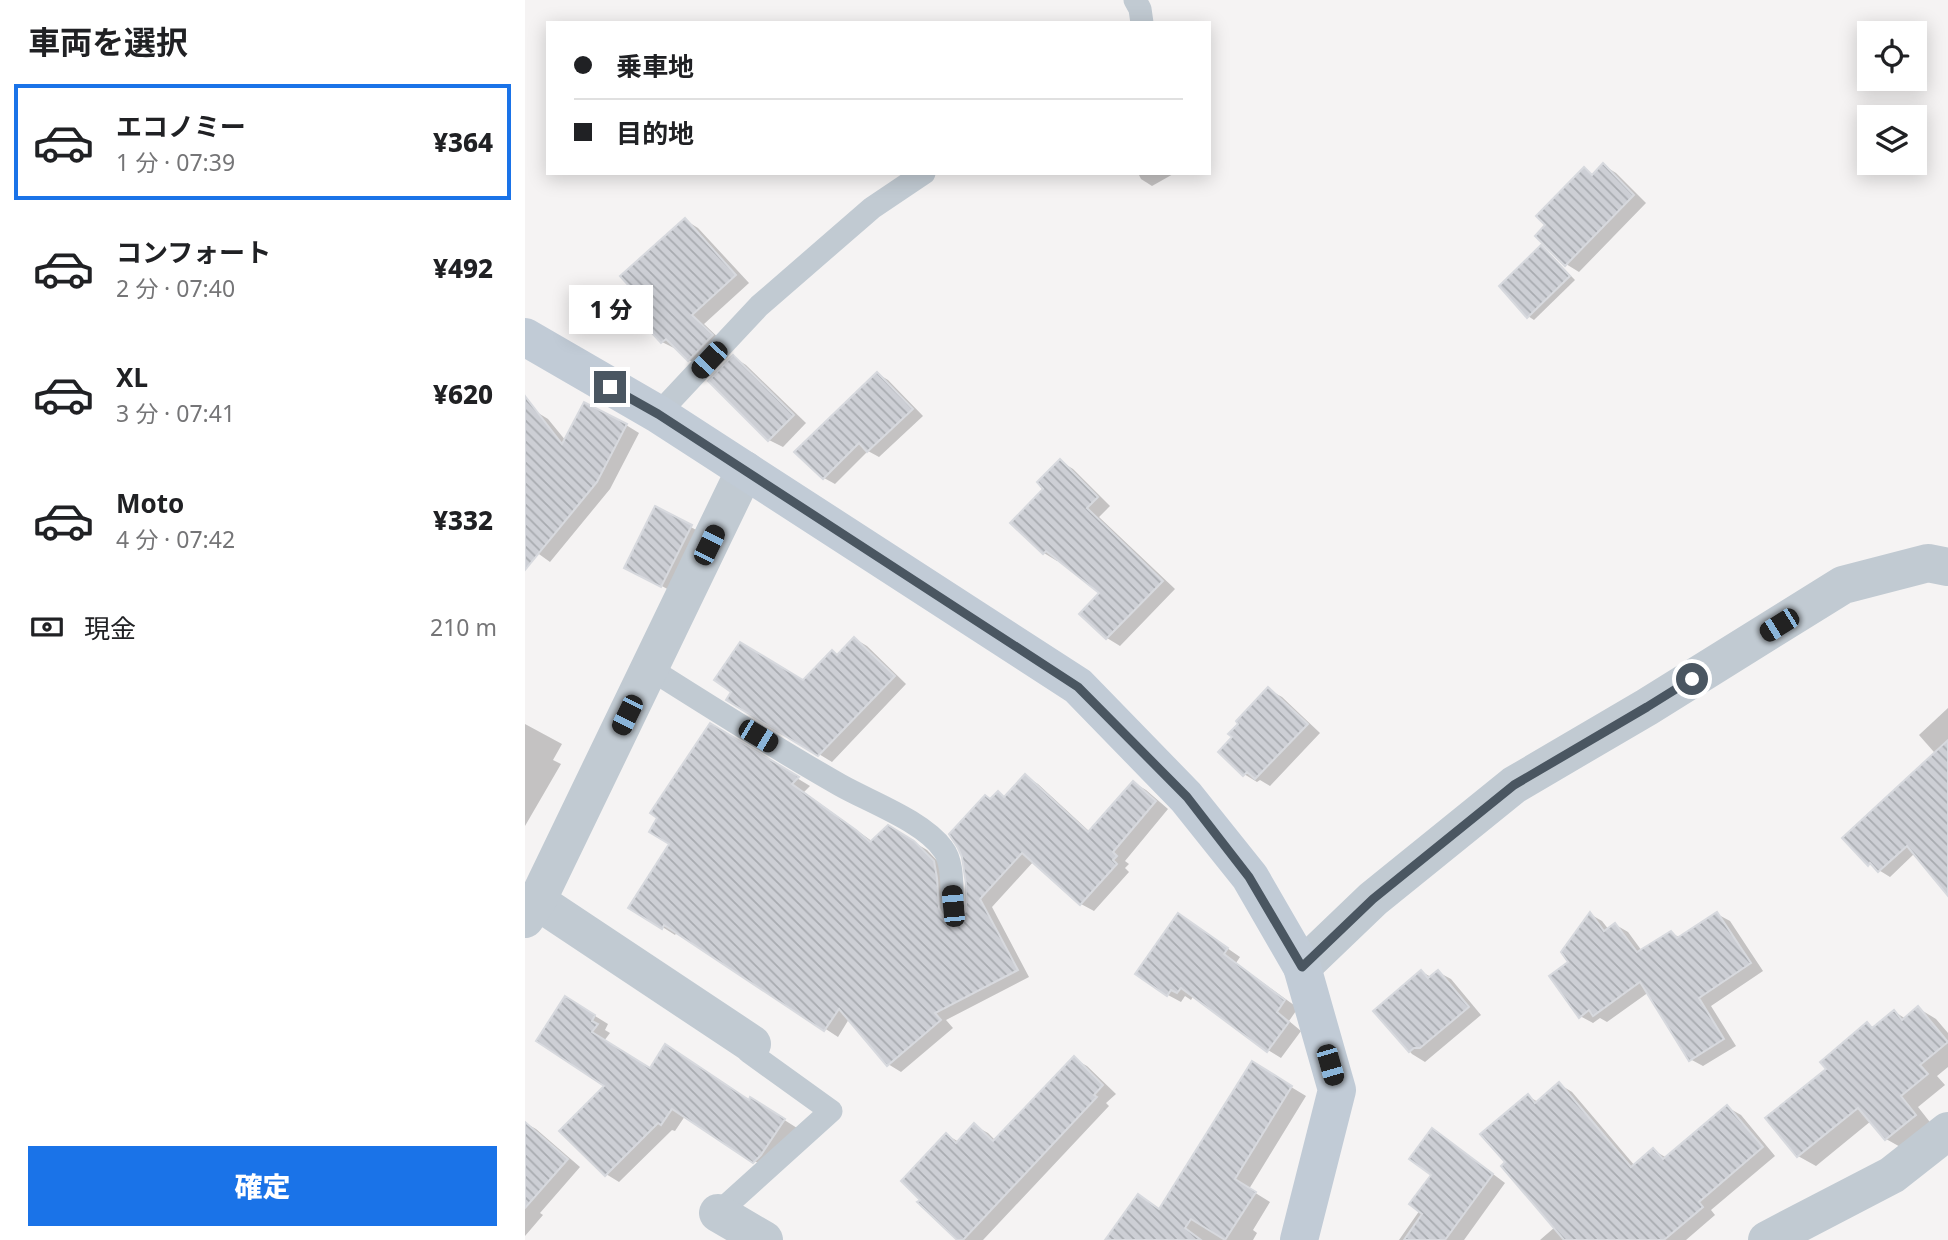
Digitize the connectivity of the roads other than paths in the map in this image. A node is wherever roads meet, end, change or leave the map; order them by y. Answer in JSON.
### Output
{"nodes":[{"id":1,"x":1135,"y":0,"type":"edge"},
{"id":2,"x":1142,"y":21,"type":"edge"},
{"id":3,"x":921,"y":175,"type":"edge"},
{"id":4,"x":525,"y":337,"type":"edge"},
{"id":5,"x":658,"y":414,"type":"junction"},
{"id":6,"x":745,"y":471,"type":"junction"},
{"id":7,"x":1948,"y":567,"type":"edge"},
{"id":8,"x":649,"y":668,"type":"junction"},
{"id":9,"x":953,"y":906,"type":"dead end"},
{"id":10,"x":531,"y":910,"type":"edge"},
{"id":11,"x":1302,"y":967,"type":"junction"},
{"id":12,"x":752,"y":1044,"type":"joint"},
{"id":13,"x":1948,"y":1131,"type":"edge"},
{"id":14,"x":718,"y":1213,"type":"joint"},
{"id":15,"x":764,"y":1240,"type":"edge"},
{"id":16,"x":1299,"y":1240,"type":"edge"},
{"id":17,"x":1767,"y":1240,"type":"edge"}],
"edges":[{"from":1,"to":2,"type":"lane"},
{"from":3,"to":5,"type":"lane"},
{"from":4,"to":5,"type":"street"},
{"from":5,"to":6,"type":"street"},
{"from":6,"to":8,"type":"street"},
{"from":6,"to":11,"type":"street"},
{"from":7,"to":11,"type":"street"},
{"from":8,"to":9,"type":"lane"},
{"from":8,"to":10,"type":"street"},
{"from":10,"to":12,"type":"street"},
{"from":11,"to":16,"type":"street"},
{"from":12,"to":14,"type":"lane"},
{"from":13,"to":17,"type":"street"},
{"from":14,"to":15,"type":"street"}]}
